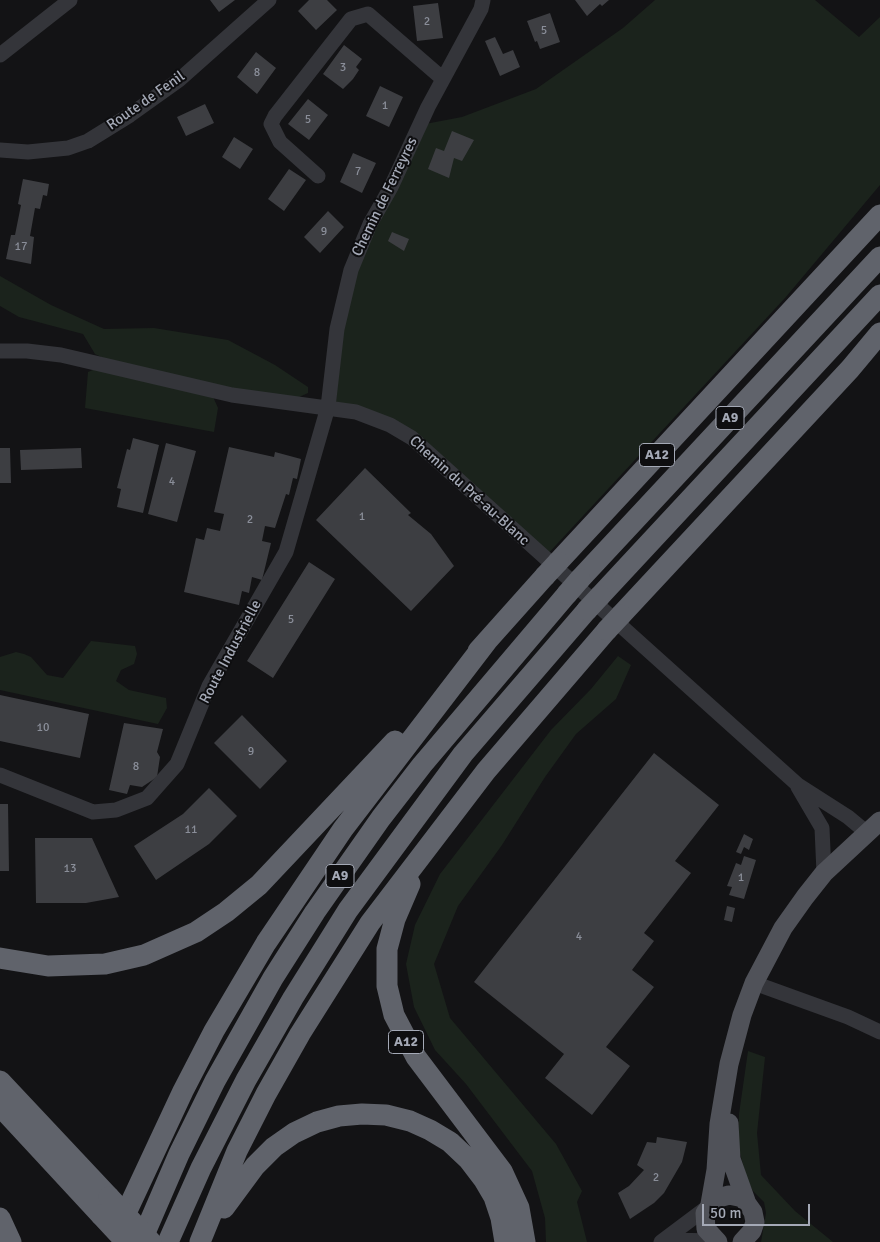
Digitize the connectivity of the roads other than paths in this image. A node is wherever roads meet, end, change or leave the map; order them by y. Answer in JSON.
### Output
{"nodes":[{"id":1,"x":70,"y":0,"type":"edge"},
{"id":2,"x":269,"y":0,"type":"edge"},
{"id":3,"x":483,"y":0,"type":"edge"},
{"id":4,"x":0,"y":55,"type":"edge"},
{"id":5,"x":443,"y":79,"type":"junction"},
{"id":6,"x":0,"y":150,"type":"edge"},
{"id":7,"x":318,"y":176,"type":"dead end"},
{"id":8,"x":880,"y":204,"type":"edge"},
{"id":9,"x":880,"y":215,"type":"edge"},
{"id":10,"x":880,"y":257,"type":"edge"},
{"id":11,"x":830,"y":269,"type":"junction"},
{"id":12,"x":880,"y":295,"type":"edge"},
{"id":13,"x":880,"y":333,"type":"edge"},
{"id":14,"x":880,"y":345,"type":"edge"},
{"id":15,"x":0,"y":352,"type":"edge"},
{"id":16,"x":850,"y":369,"type":"junction"},
{"id":17,"x":328,"y":407,"type":"junction"},
{"id":18,"x":487,"y":641,"type":"junction"},
{"id":19,"x":0,"y":775,"type":"edge"},
{"id":20,"x":798,"y":785,"type":"junction"},
{"id":21,"x":446,"y":823,"type":"junction"},
{"id":22,"x":873,"y":827,"type":"edge"},
{"id":23,"x":824,"y":873,"type":"junction"},
{"id":24,"x":0,"y":958,"type":"edge"},
{"id":25,"x":754,"y":983,"type":"junction"},
{"id":26,"x":880,"y":1032,"type":"edge"},
{"id":27,"x":729,"y":1064,"type":"junction"},
{"id":28,"x":0,"y":1081,"type":"edge"},
{"id":29,"x":0,"y":1106,"type":"edge"},
{"id":30,"x":746,"y":1201,"type":"junction"},
{"id":31,"x":709,"y":1205,"type":"junction"},
{"id":32,"x":105,"y":1206,"type":"junction"},
{"id":33,"x":0,"y":1218,"type":"edge"},
{"id":34,"x":748,"y":1238,"type":"edge"},
{"id":35,"x":663,"y":1241,"type":"edge"},
{"id":36,"x":11,"y":1242,"type":"edge"},
{"id":37,"x":113,"y":1242,"type":"edge"},
{"id":38,"x":126,"y":1242,"type":"edge"},
{"id":39,"x":141,"y":1242,"type":"edge"},
{"id":40,"x":151,"y":1242,"type":"edge"},
{"id":41,"x":168,"y":1242,"type":"edge"},
{"id":42,"x":201,"y":1242,"type":"edge"},
{"id":43,"x":505,"y":1242,"type":"edge"},
{"id":44,"x":525,"y":1242,"type":"edge"},
{"id":45,"x":717,"y":1242,"type":"edge"}],
"edges":[{"from":1,"to":4,"type":"street"},
{"from":2,"to":6,"type":"street","name":"Route de Fenil"},
{"from":3,"to":5,"type":"street","name":"Chemin de Ferreyres"},
{"from":5,"to":7,"type":"street"},
{"from":5,"to":17,"type":"street","name":"Chemin de Ferreyres"},
{"from":8,"to":11,"type":"highway"},
{"from":9,"to":11,"type":"highway","number":"A12"},
{"from":10,"to":39,"type":"highway","number":"A9"},
{"from":11,"to":18,"type":"highway","number":"A12"},
{"from":12,"to":41,"type":"highway","number":"A9"},
{"from":13,"to":16,"type":"highway"},
{"from":14,"to":16,"type":"highway"},
{"from":15,"to":17,"type":"street","name":"Chemin du Pré-au-Blanc"},
{"from":16,"to":21,"type":"highway"},
{"from":17,"to":19,"type":"street","name":"Route Industrielle"},
{"from":17,"to":20,"type":"street","name":"Chemin du Pré-au-Blanc"},
{"from":18,"to":24,"type":"highway","number":"A12"},
{"from":18,"to":37,"type":"highway"},
{"from":20,"to":22,"type":"street","name":"Chemin du Pré-au-Blanc"},
{"from":20,"to":23,"type":"street","name":"Chemin du Pré-au-Blanc"},
{"from":21,"to":42,"type":"highway"},
{"from":21,"to":44,"type":"highway","number":"A12"},
{"from":22,"to":23,"type":"main road"},
{"from":23,"to":25,"type":"main road"},
{"from":25,"to":26,"type":"street"},
{"from":25,"to":27,"type":"main road"},
{"from":27,"to":30,"type":"main road"},
{"from":27,"to":31,"type":"main road"},
{"from":28,"to":32,"type":"highway"},
{"from":29,"to":32,"type":"highway"},
{"from":30,"to":31,"type":"main road"},
{"from":30,"to":34,"type":"main road"},
{"from":31,"to":35,"type":"street"},
{"from":31,"to":45,"type":"main road"},
{"from":32,"to":38,"type":"highway","bridge":true},
{"from":32,"to":40,"type":"highway","bridge":true},
{"from":33,"to":36,"type":"highway"},
{"from":35,"to":45,"type":"street"},
{"from":42,"to":43,"type":"highway"}]}
